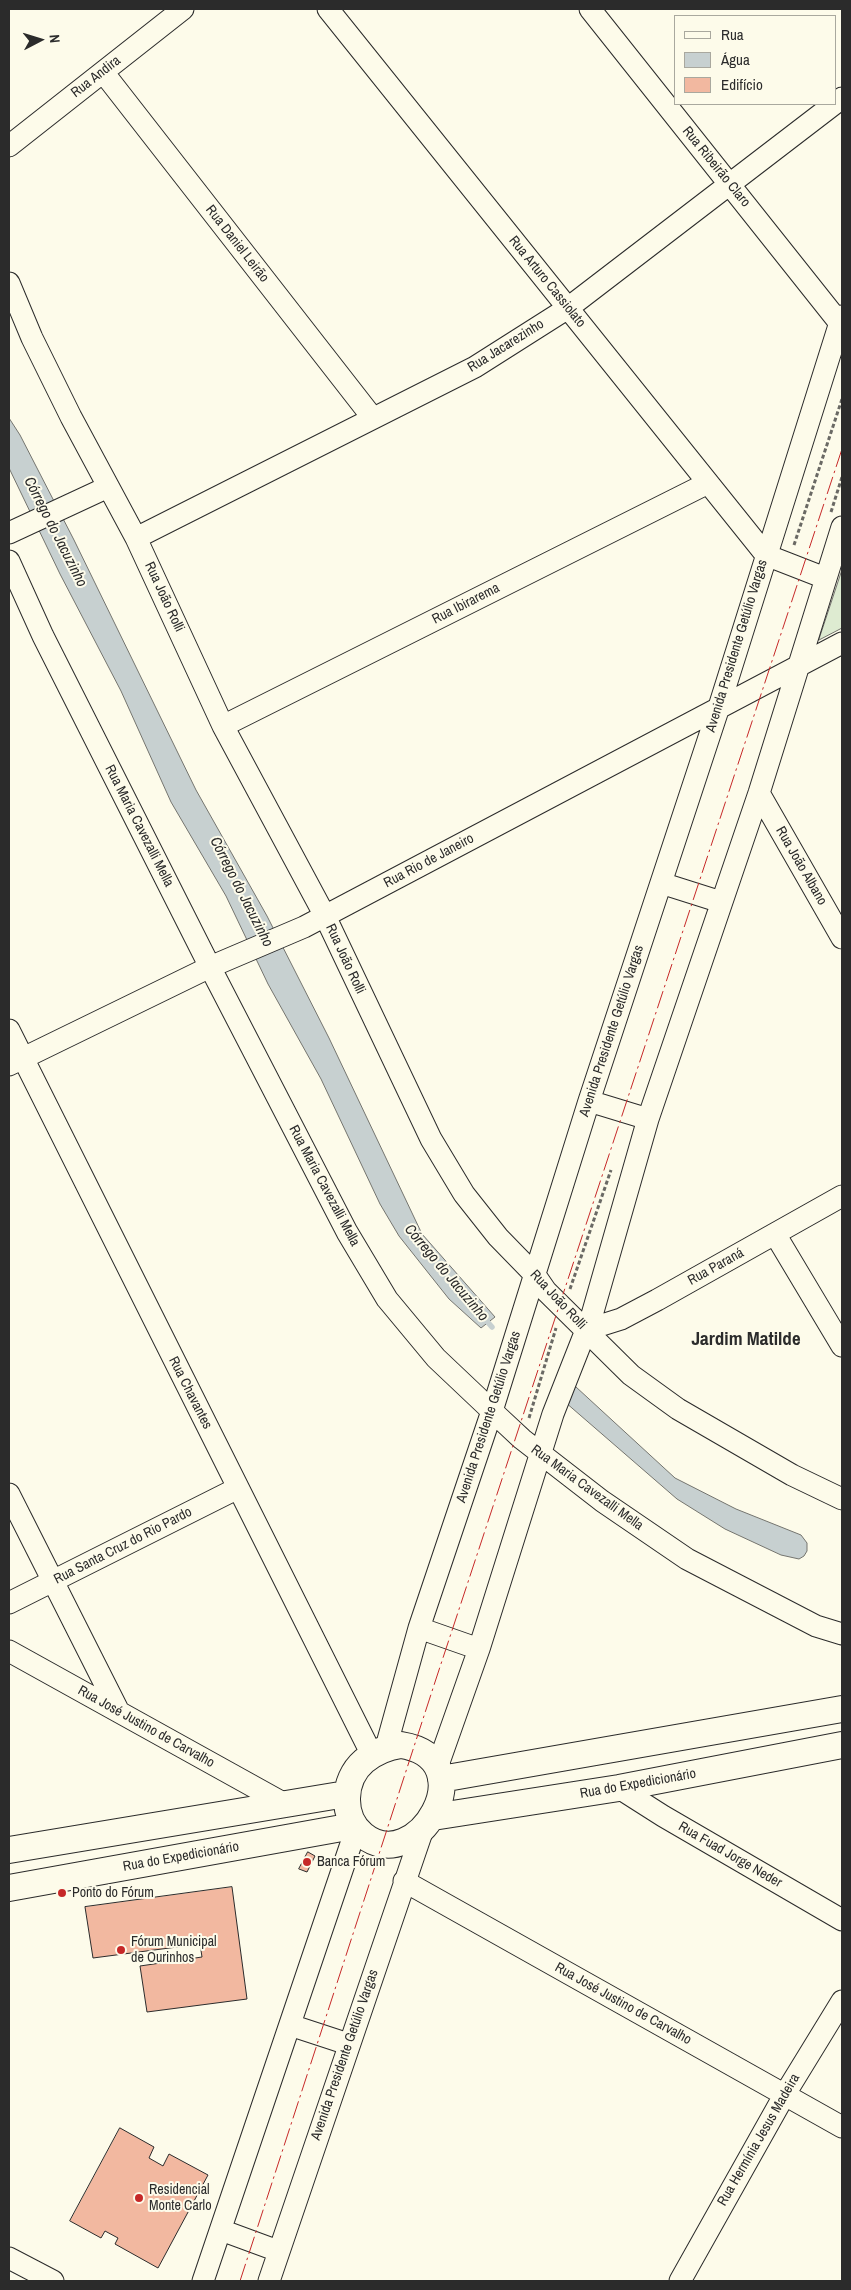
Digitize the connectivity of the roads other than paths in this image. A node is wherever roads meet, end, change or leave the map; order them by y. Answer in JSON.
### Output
{"nodes":[{"id":1,"x":183,"y":9,"type":"edge"},
{"id":2,"x":328,"y":9,"type":"edge"},
{"id":3,"x":590,"y":9,"type":"edge"},
{"id":4,"x":103,"y":72,"type":"junction"},
{"id":5,"x":833,"y":105,"type":"edge"},
{"id":6,"x":9,"y":146,"type":"edge"},
{"id":7,"x":731,"y":185,"type":"junction"},
{"id":8,"x":9,"y":283,"type":"edge"},
{"id":9,"x":568,"y":308,"type":"junction"},
{"id":10,"x":841,"y":322,"type":"edge"},
{"id":11,"x":372,"y":417,"type":"junction"},
{"id":12,"x":708,"y":483,"type":"junction"},
{"id":13,"x":108,"y":486,"type":"junction"},
{"id":14,"x":842,"y":527,"type":"edge"},
{"id":15,"x":17,"y":530,"type":"edge"},
{"id":16,"x":136,"y":538,"type":"junction"},
{"id":17,"x":766,"y":555,"type":"junction"},
{"id":18,"x":9,"y":560,"type":"edge"},
{"id":19,"x":825,"y":578,"type":"junction"},
{"id":20,"x":842,"y":643,"type":"edge"},
{"id":21,"x":800,"y":668,"type":"junction"},
{"id":22,"x":718,"y":710,"type":"junction"},
{"id":23,"x":223,"y":726,"type":"junction"},
{"id":24,"x":759,"y":794,"type":"junction"},
{"id":25,"x":660,"y":883,"type":"junction"},
{"id":26,"x":721,"y":902,"type":"junction"},
{"id":27,"x":325,"y":916,"type":"junction"},
{"id":28,"x":842,"y":938,"type":"edge"},
{"id":29,"x":210,"y":967,"type":"junction"},
{"id":30,"x":9,"y":1030,"type":"edge"},
{"id":31,"x":16,"y":1062,"type":"edge"},
{"id":32,"x":589,"y":1101,"type":"junction"},
{"id":33,"x":648,"y":1119,"type":"junction"},
{"id":34,"x":842,"y":1196,"type":"edge"},
{"id":35,"x":775,"y":1234,"type":"junction"},
{"id":36,"x":535,"y":1275,"type":"junction"},
{"id":37,"x":586,"y":1330,"type":"junction"},
{"id":38,"x":842,"y":1346,"type":"edge"},
{"id":39,"x":492,"y":1411,"type":"junction"},
{"id":40,"x":540,"y":1454,"type":"junction"},
{"id":41,"x":238,"y":1488,"type":"junction"},
{"id":42,"x":9,"y":1494,"type":"edge"},
{"id":43,"x":842,"y":1499,"type":"edge"},
{"id":44,"x":53,"y":1581,"type":"junction"},
{"id":45,"x":9,"y":1603,"type":"edge"},
{"id":46,"x":419,"y":1628,"type":"junction"},
{"id":47,"x":842,"y":1634,"type":"edge"},
{"id":48,"x":479,"y":1649,"type":"junction"},
{"id":49,"x":9,"y":1651,"type":"edge"},
{"id":50,"x":842,"y":1709,"type":"edge"},
{"id":51,"x":118,"y":1712,"type":"junction"},
{"id":52,"x":672,"y":1738,"type":"junction"},
{"id":53,"x":842,"y":1745,"type":"edge"},
{"id":54,"x":380,"y":1751,"type":"junction"},
{"id":55,"x":439,"y":1772,"type":"junction"},
{"id":56,"x":680,"y":1776,"type":"junction"},
{"id":57,"x":619,"y":1788,"type":"junction"},
{"id":58,"x":346,"y":1794,"type":"junction"},
{"id":59,"x":283,"y":1803,"type":"junction"},
{"id":60,"x":428,"y":1823,"type":"junction"},
{"id":61,"x":355,"y":1828,"type":"junction"},
{"id":62,"x":9,"y":1850,"type":"edge"},
{"id":63,"x":404,"y":1881,"type":"junction"},
{"id":64,"x":9,"y":1888,"type":"edge"},
{"id":65,"x":842,"y":1920,"type":"edge"},
{"id":66,"x":842,"y":2001,"type":"edge"},
{"id":67,"x":290,"y":2025,"type":"junction"},
{"id":68,"x":348,"y":2044,"type":"junction"},
{"id":69,"x":784,"y":2094,"type":"junction"},
{"id":70,"x":842,"y":2127,"type":"edge"},
{"id":71,"x":221,"y":2230,"type":"junction"},
{"id":72,"x":278,"y":2250,"type":"junction"},
{"id":73,"x":9,"y":2258,"type":"edge"},
{"id":74,"x":53,"y":2281,"type":"edge"},
{"id":75,"x":203,"y":2281,"type":"edge"},
{"id":76,"x":269,"y":2281,"type":"edge"},
{"id":77,"x":680,"y":2281,"type":"edge"}],
"edges":[{"from":1,"to":4,"type":"street","name":"Rua Andira"},
{"from":2,"to":9,"type":"street","name":"Rua Arturo Cassiolato"},
{"from":3,"to":7,"type":"street","name":"Rua Ribeirão Claro"},
{"from":4,"to":6,"type":"street","name":"Rua Andira"},
{"from":4,"to":11,"type":"street","name":"Rua Daniel Leirão"},
{"from":5,"to":7,"type":"street","name":"Rua Jacarezinho"},
{"from":7,"to":9,"type":"street","name":"Rua Jacarezinho"},
{"from":7,"to":10,"type":"street","name":"Rua Ribeirão Claro"},
{"from":8,"to":13,"type":"street","name":"Rua João Rolli"},
{"from":9,"to":11,"type":"street","name":"Rua Jacarezinho"},
{"from":9,"to":12,"type":"street","name":"Rua Arturo Cassiolato"},
{"from":10,"to":17,"type":"street","name":"Avenida Presidente Getúlio Vargas"},
{"from":11,"to":16,"type":"street","name":"Rua Jacarezinho"},
{"from":12,"to":17,"type":"street","name":"Rua Arturo Cassiolato"},
{"from":12,"to":23,"type":"street","name":"Rua Ibirarema"},
{"from":13,"to":15,"type":"street"},
{"from":13,"to":16,"type":"street","name":"Rua João Rolli"},
{"from":14,"to":19,"type":"street"},
{"from":16,"to":23,"type":"street","name":"Rua João Rolli"},
{"from":17,"to":19,"type":"street"},
{"from":17,"to":22,"type":"street","name":"Avenida Presidente Getúlio Vargas"},
{"from":18,"to":29,"type":"street","name":"Rua Maria Cavezalli Mella"},
{"from":19,"to":21,"type":"street"},
{"from":20,"to":21,"type":"street","name":"Rua Rio de Janeiro"},
{"from":21,"to":22,"type":"street","name":"Rua Rio de Janeiro"},
{"from":21,"to":24,"type":"street"},
{"from":22,"to":25,"type":"street","name":"Avenida Presidente Getúlio Vargas"},
{"from":22,"to":27,"type":"street","name":"Rua Rio de Janeiro"},
{"from":23,"to":27,"type":"street","name":"Rua João Rolli"},
{"from":24,"to":26,"type":"street"},
{"from":24,"to":28,"type":"street","name":"Rua João Albano"},
{"from":25,"to":26,"type":"street"},
{"from":25,"to":32,"type":"street","name":"Avenida Presidente Getúlio Vargas"},
{"from":26,"to":33,"type":"street"},
{"from":27,"to":29,"type":"street","name":"Rua Rio de Janeiro"},
{"from":27,"to":36,"type":"street","name":"Rua João Rolli"},
{"from":29,"to":31,"type":"street","name":"Rua Rio de Janeiro"},
{"from":29,"to":39,"type":"street","name":"Rua Maria Cavezalli Mella"},
{"from":30,"to":31,"type":"street","name":"Rua Chavantes"},
{"from":31,"to":41,"type":"street","name":"Rua Chavantes"},
{"from":32,"to":33,"type":"street"},
{"from":32,"to":36,"type":"street","name":"Avenida Presidente Getúlio Vargas"},
{"from":33,"to":37,"type":"street"},
{"from":34,"to":35,"type":"street","name":"Rua Paraná"},
{"from":35,"to":37,"type":"street","name":"Rua Paraná"},
{"from":35,"to":38,"type":"street"},
{"from":36,"to":37,"type":"street","name":"Rua João Rolli"},
{"from":36,"to":39,"type":"street","name":"Avenida Presidente Getúlio Vargas"},
{"from":37,"to":40,"type":"street"},
{"from":37,"to":43,"type":"street","name":"Rua João Rolli"},
{"from":39,"to":40,"type":"street","name":"Rua Maria Cavezalli Mella"},
{"from":39,"to":46,"type":"street","name":"Avenida Presidente Getúlio Vargas"},
{"from":40,"to":47,"type":"street","name":"Rua Maria Cavezalli Mella"},
{"from":40,"to":48,"type":"street"},
{"from":41,"to":44,"type":"street","name":"Rua Santa Cruz do Rio Pardo"},
{"from":41,"to":54,"type":"street","name":"Rua Chavantes"},
{"from":42,"to":44,"type":"street"},
{"from":44,"to":45,"type":"street","name":"Rua Santa Cruz do Rio Pardo"},
{"from":44,"to":51,"type":"street"},
{"from":46,"to":48,"type":"street"},
{"from":46,"to":54,"type":"street","name":"Avenida Presidente Getúlio Vargas"},
{"from":48,"to":55,"type":"street"},
{"from":49,"to":51,"type":"street","name":"Rua José Justino de Carvalho"},
{"from":50,"to":52,"type":"main road"},
{"from":51,"to":59,"type":"street","name":"Rua José Justino de Carvalho"},
{"from":52,"to":55,"type":"main road"},
{"from":52,"to":56,"type":"main road"},
{"from":53,"to":56,"type":"main road","name":"Rua do Expedicionário"},
{"from":54,"to":55,"type":"main road"},
{"from":54,"to":58,"type":"main road"},
{"from":55,"to":60,"type":"main road"},
{"from":56,"to":57,"type":"main road","name":"Rua do Expedicionário"},
{"from":57,"to":60,"type":"main road","name":"Rua do Expedicionário"},
{"from":57,"to":65,"type":"street","name":"Rua Fuad Jorge Neder"},
{"from":58,"to":59,"type":"main road"},
{"from":58,"to":61,"type":"main road"},
{"from":59,"to":62,"type":"main road"},
{"from":60,"to":61,"type":"main road"},
{"from":60,"to":63,"type":"street","name":"Avenida Presidente Getúlio Vargas"},
{"from":61,"to":64,"type":"main road","name":"Rua do Expedicionário"},
{"from":61,"to":67,"type":"street"},
{"from":63,"to":68,"type":"street","name":"Avenida Presidente Getúlio Vargas"},
{"from":63,"to":69,"type":"street","name":"Rua José Justino de Carvalho"},
{"from":66,"to":69,"type":"street","name":"Rua Hermínia Jesus Madeira"},
{"from":67,"to":68,"type":"street"},
{"from":67,"to":71,"type":"street"},
{"from":68,"to":72,"type":"street","name":"Avenida Presidente Getúlio Vargas"},
{"from":69,"to":70,"type":"street","name":"Rua José Justino de Carvalho"},
{"from":69,"to":77,"type":"street","name":"Rua Hermínia Jesus Madeira"},
{"from":71,"to":72,"type":"street"},
{"from":71,"to":75,"type":"street"},
{"from":72,"to":76,"type":"street","name":"Avenida Presidente Getúlio Vargas"},
{"from":73,"to":74,"type":"street"}]}
